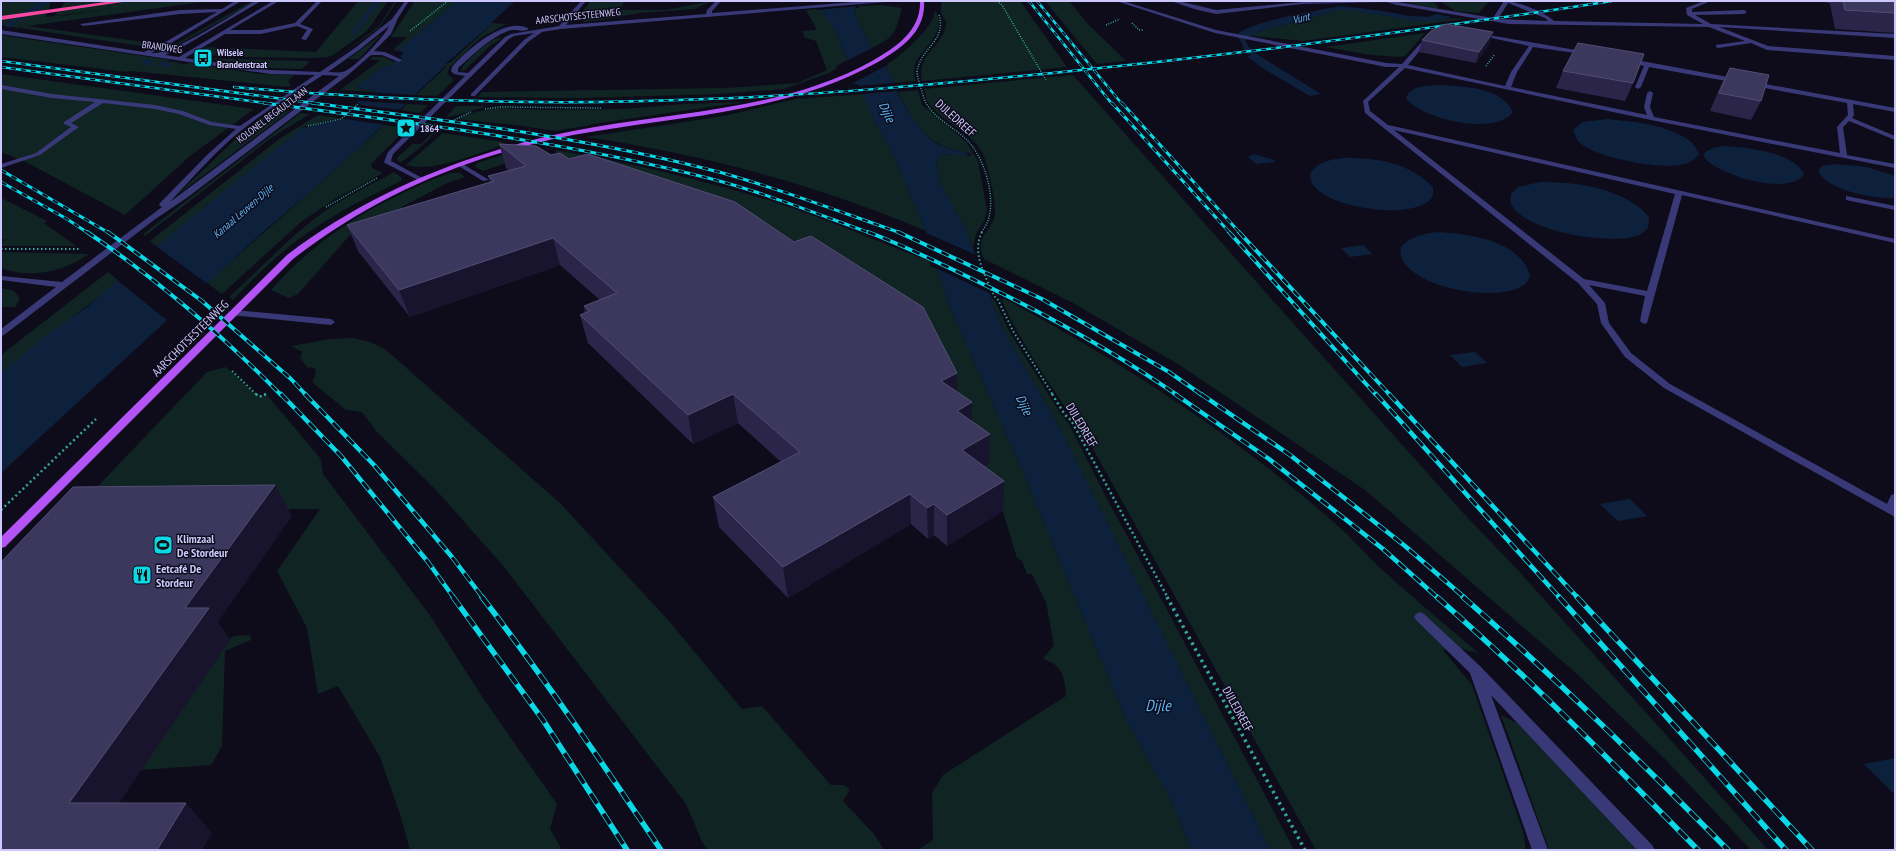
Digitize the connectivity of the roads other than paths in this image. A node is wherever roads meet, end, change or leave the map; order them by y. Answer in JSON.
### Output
{"nodes":[{"id":1,"x":126,"y":1,"type":"edge"},
{"id":2,"x":239,"y":1,"type":"edge"},
{"id":3,"x":259,"y":1,"type":"edge"},
{"id":4,"x":277,"y":1,"type":"edge"},
{"id":5,"x":320,"y":1,"type":"edge"},
{"id":6,"x":407,"y":1,"type":"edge"},
{"id":7,"x":584,"y":1,"type":"edge"},
{"id":8,"x":719,"y":1,"type":"edge"},
{"id":9,"x":886,"y":1,"type":"edge"},
{"id":10,"x":922,"y":1,"type":"edge"},
{"id":11,"x":1118,"y":1,"type":"edge"},
{"id":12,"x":1173,"y":1,"type":"edge"},
{"id":13,"x":1191,"y":1,"type":"edge"},
{"id":14,"x":1388,"y":1,"type":"edge"},
{"id":15,"x":1507,"y":1,"type":"edge"},
{"id":16,"x":1709,"y":1,"type":"edge"},
{"id":17,"x":1820,"y":1,"type":"edge"},
{"id":18,"x":1311,"y":2,"type":"edge"},
{"id":19,"x":1354,"y":2,"type":"edge"},
{"id":20,"x":1849,"y":5,"type":"edge"},
{"id":21,"x":222,"y":10,"type":"junction"},
{"id":22,"x":1216,"y":12,"type":"junction"},
{"id":23,"x":1744,"y":12,"type":"dead end"},
{"id":24,"x":1689,"y":14,"type":"junction"},
{"id":25,"x":709,"y":15,"type":"junction"},
{"id":26,"x":1,"y":18,"type":"edge"},
{"id":27,"x":395,"y":18,"type":"junction"},
{"id":28,"x":1495,"y":20,"type":"junction"},
{"id":29,"x":1506,"y":22,"type":"junction"},
{"id":30,"x":83,"y":24,"type":"dead end"},
{"id":31,"x":297,"y":24,"type":"junction"},
{"id":32,"x":1554,"y":24,"type":"junction"},
{"id":33,"x":561,"y":26,"type":"junction"},
{"id":34,"x":1493,"y":26,"type":"dead end"},
{"id":35,"x":1711,"y":26,"type":"junction"},
{"id":36,"x":1486,"y":28,"type":"dead end"},
{"id":37,"x":544,"y":29,"type":"junction"},
{"id":38,"x":1,"y":32,"type":"edge"},
{"id":39,"x":224,"y":32,"type":"junction"},
{"id":40,"x":1436,"y":33,"type":"edge"},
{"id":41,"x":1895,"y":36,"type":"edge"},
{"id":42,"x":304,"y":39,"type":"dead end"},
{"id":43,"x":1752,"y":42,"type":"junction"},
{"id":44,"x":1532,"y":45,"type":"junction"},
{"id":45,"x":1718,"y":46,"type":"dead end"},
{"id":46,"x":145,"y":53,"type":"junction"},
{"id":47,"x":371,"y":53,"type":"junction"},
{"id":48,"x":158,"y":55,"type":"junction"},
{"id":49,"x":1594,"y":55,"type":"edge"},
{"id":50,"x":181,"y":58,"type":"junction"},
{"id":51,"x":1895,"y":58,"type":"edge"},
{"id":52,"x":399,"y":60,"type":"dead end"},
{"id":53,"x":1624,"y":60,"type":"edge"},
{"id":54,"x":1647,"y":64,"type":"junction"},
{"id":55,"x":1404,"y":66,"type":"junction"},
{"id":56,"x":322,"y":73,"type":"junction"},
{"id":57,"x":346,"y":74,"type":"junction"},
{"id":58,"x":470,"y":75,"type":"junction"},
{"id":59,"x":1,"y":87,"type":"edge"},
{"id":60,"x":1638,"y":87,"type":"edge"},
{"id":61,"x":1507,"y":88,"type":"junction"},
{"id":62,"x":1650,"y":93,"type":"dead end"},
{"id":63,"x":473,"y":96,"type":"dead end"},
{"id":64,"x":102,"y":101,"type":"junction"},
{"id":65,"x":1850,"y":101,"type":"junction"},
{"id":66,"x":1895,"y":110,"type":"edge"},
{"id":67,"x":1651,"y":118,"type":"junction"},
{"id":68,"x":1848,"y":119,"type":"junction"},
{"id":69,"x":1384,"y":126,"type":"junction"},
{"id":70,"x":241,"y":128,"type":"junction"},
{"id":71,"x":1895,"y":138,"type":"edge"},
{"id":72,"x":1844,"y":157,"type":"junction"},
{"id":73,"x":459,"y":164,"type":"junction"},
{"id":74,"x":1,"y":166,"type":"edge"},
{"id":75,"x":1895,"y":166,"type":"edge"},
{"id":76,"x":420,"y":179,"type":"junction"},
{"id":77,"x":485,"y":180,"type":"dead end"},
{"id":78,"x":1679,"y":192,"type":"junction"},
{"id":79,"x":1849,"y":198,"type":"dead end"},
{"id":80,"x":1895,"y":208,"type":"edge"},
{"id":81,"x":151,"y":218,"type":"junction"},
{"id":82,"x":1895,"y":241,"type":"edge"},
{"id":83,"x":1,"y":278,"type":"edge"},
{"id":84,"x":1581,"y":282,"type":"junction"},
{"id":85,"x":64,"y":285,"type":"junction"},
{"id":86,"x":1650,"y":294,"type":"junction"},
{"id":87,"x":234,"y":313,"type":"junction"},
{"id":88,"x":1644,"y":320,"type":"dead end"},
{"id":89,"x":331,"y":322,"type":"dead end"},
{"id":90,"x":1,"y":333,"type":"edge"},
{"id":91,"x":1895,"y":498,"type":"edge"},
{"id":92,"x":1892,"y":511,"type":"edge"},
{"id":93,"x":1,"y":544,"type":"edge"},
{"id":94,"x":1420,"y":617,"type":"dead end"},
{"id":95,"x":1475,"y":670,"type":"junction"},
{"id":96,"x":1540,"y":850,"type":"edge"},
{"id":97,"x":1647,"y":850,"type":"edge"}],
"edges":[{"from":1,"to":26,"type":"highway"},
{"from":2,"to":21,"type":"street"},
{"from":3,"to":48,"type":"street"},
{"from":4,"to":39,"type":"street"},
{"from":5,"to":31,"type":"street"},
{"from":6,"to":27,"type":"street","name":"KOLONEL BEGAULTLAAN"},
{"from":7,"to":33,"type":"street"},
{"from":8,"to":25,"type":"street"},
{"from":9,"to":25,"type":"street","name":"AARSCHOTSESTEENWEG"},
{"from":10,"to":73,"type":"main road","name":"AARSCHOTSESTEENWEG"},
{"from":11,"to":55,"type":"street"},
{"from":12,"to":22,"type":"street"},
{"from":13,"to":22,"type":"street"},
{"from":14,"to":19,"type":"street"},
{"from":14,"to":28,"type":"street"},
{"from":15,"to":28,"type":"street"},
{"from":15,"to":32,"type":"street"},
{"from":16,"to":24,"type":"street"},
{"from":17,"to":20,"type":"street"},
{"from":18,"to":19,"type":"street"},
{"from":18,"to":22,"type":"street"},
{"from":21,"to":30,"type":"street"},
{"from":21,"to":46,"type":"street"},
{"from":23,"to":24,"type":"street"},
{"from":24,"to":35,"type":"street"},
{"from":25,"to":33,"type":"street","name":"AARSCHOTSESTEENWEG"},
{"from":27,"to":47,"type":"street","name":"KOLONEL BEGAULTLAAN"},
{"from":27,"to":56,"type":"street","name":"KOLONEL BEGAULTLAAN"},
{"from":28,"to":29,"type":"street"},
{"from":29,"to":32,"type":"street"},
{"from":29,"to":34,"type":"street"},
{"from":31,"to":39,"type":"street"},
{"from":31,"to":42,"type":"street"},
{"from":32,"to":35,"type":"street"},
{"from":33,"to":37,"type":"street","name":"AARSCHOTSESTEENWEG"},
{"from":35,"to":41,"type":"street"},
{"from":35,"to":43,"type":"street"},
{"from":36,"to":44,"type":"street"},
{"from":37,"to":58,"type":"street","name":"AARSCHOTSESTEENWEG"},
{"from":37,"to":58,"type":"street"},
{"from":37,"to":63,"type":"street"},
{"from":38,"to":46,"type":"street","name":"BRANDWEG"},
{"from":39,"to":50,"type":"street"},
{"from":40,"to":55,"type":"street"},
{"from":43,"to":45,"type":"street"},
{"from":43,"to":51,"type":"street"},
{"from":44,"to":49,"type":"street"},
{"from":44,"to":61,"type":"street"},
{"from":46,"to":48,"type":"street","name":"BRANDWEG"},
{"from":47,"to":52,"type":"street"},
{"from":47,"to":57,"type":"street","name":"KOLONEL BEGAULTLAAN"},
{"from":48,"to":50,"type":"street","name":"BRANDWEG"},
{"from":50,"to":56,"type":"street","name":"BRANDWEG"},
{"from":53,"to":54,"type":"street"},
{"from":54,"to":60,"type":"street"},
{"from":54,"to":65,"type":"street"},
{"from":55,"to":61,"type":"street"},
{"from":55,"to":69,"type":"street"},
{"from":56,"to":57,"type":"street","name":"BRANDWEG"},
{"from":56,"to":70,"type":"street","name":"KOLONEL BEGAULTLAAN"},
{"from":57,"to":81,"type":"street","name":"KOLONEL BEGAULTLAAN"},
{"from":58,"to":76,"type":"street","name":"AARSCHOTSESTEENWEG"},
{"from":59,"to":64,"type":"street"},
{"from":61,"to":67,"type":"street"},
{"from":62,"to":67,"type":"street"},
{"from":64,"to":70,"type":"street"},
{"from":64,"to":74,"type":"street"},
{"from":65,"to":66,"type":"street"},
{"from":65,"to":68,"type":"street"},
{"from":67,"to":72,"type":"street"},
{"from":68,"to":71,"type":"street"},
{"from":68,"to":72,"type":"street"},
{"from":69,"to":78,"type":"street"},
{"from":69,"to":84,"type":"street"},
{"from":70,"to":81,"type":"street","name":"KOLONEL BEGAULTLAAN"},
{"from":72,"to":75,"type":"street"},
{"from":73,"to":76,"type":"main road","name":"AARSCHOTSESTEENWEG"},
{"from":73,"to":77,"type":"street"},
{"from":76,"to":87,"type":"main road","name":"AARSCHOTSESTEENWEG"},
{"from":78,"to":82,"type":"street"},
{"from":78,"to":86,"type":"street"},
{"from":79,"to":80,"type":"street"},
{"from":81,"to":85,"type":"street","name":"KOLONEL BEGAULTLAAN"},
{"from":83,"to":85,"type":"street"},
{"from":84,"to":86,"type":"street"},
{"from":84,"to":92,"type":"street"},
{"from":85,"to":90,"type":"street","name":"KOLONEL BEGAULTLAAN"},
{"from":86,"to":88,"type":"street"},
{"from":87,"to":89,"type":"street"},
{"from":87,"to":93,"type":"main road","name":"AARSCHOTSESTEENWEG"},
{"from":91,"to":92,"type":"street"},
{"from":94,"to":95,"type":"street"},
{"from":95,"to":96,"type":"street"},
{"from":95,"to":97,"type":"street"}]}
